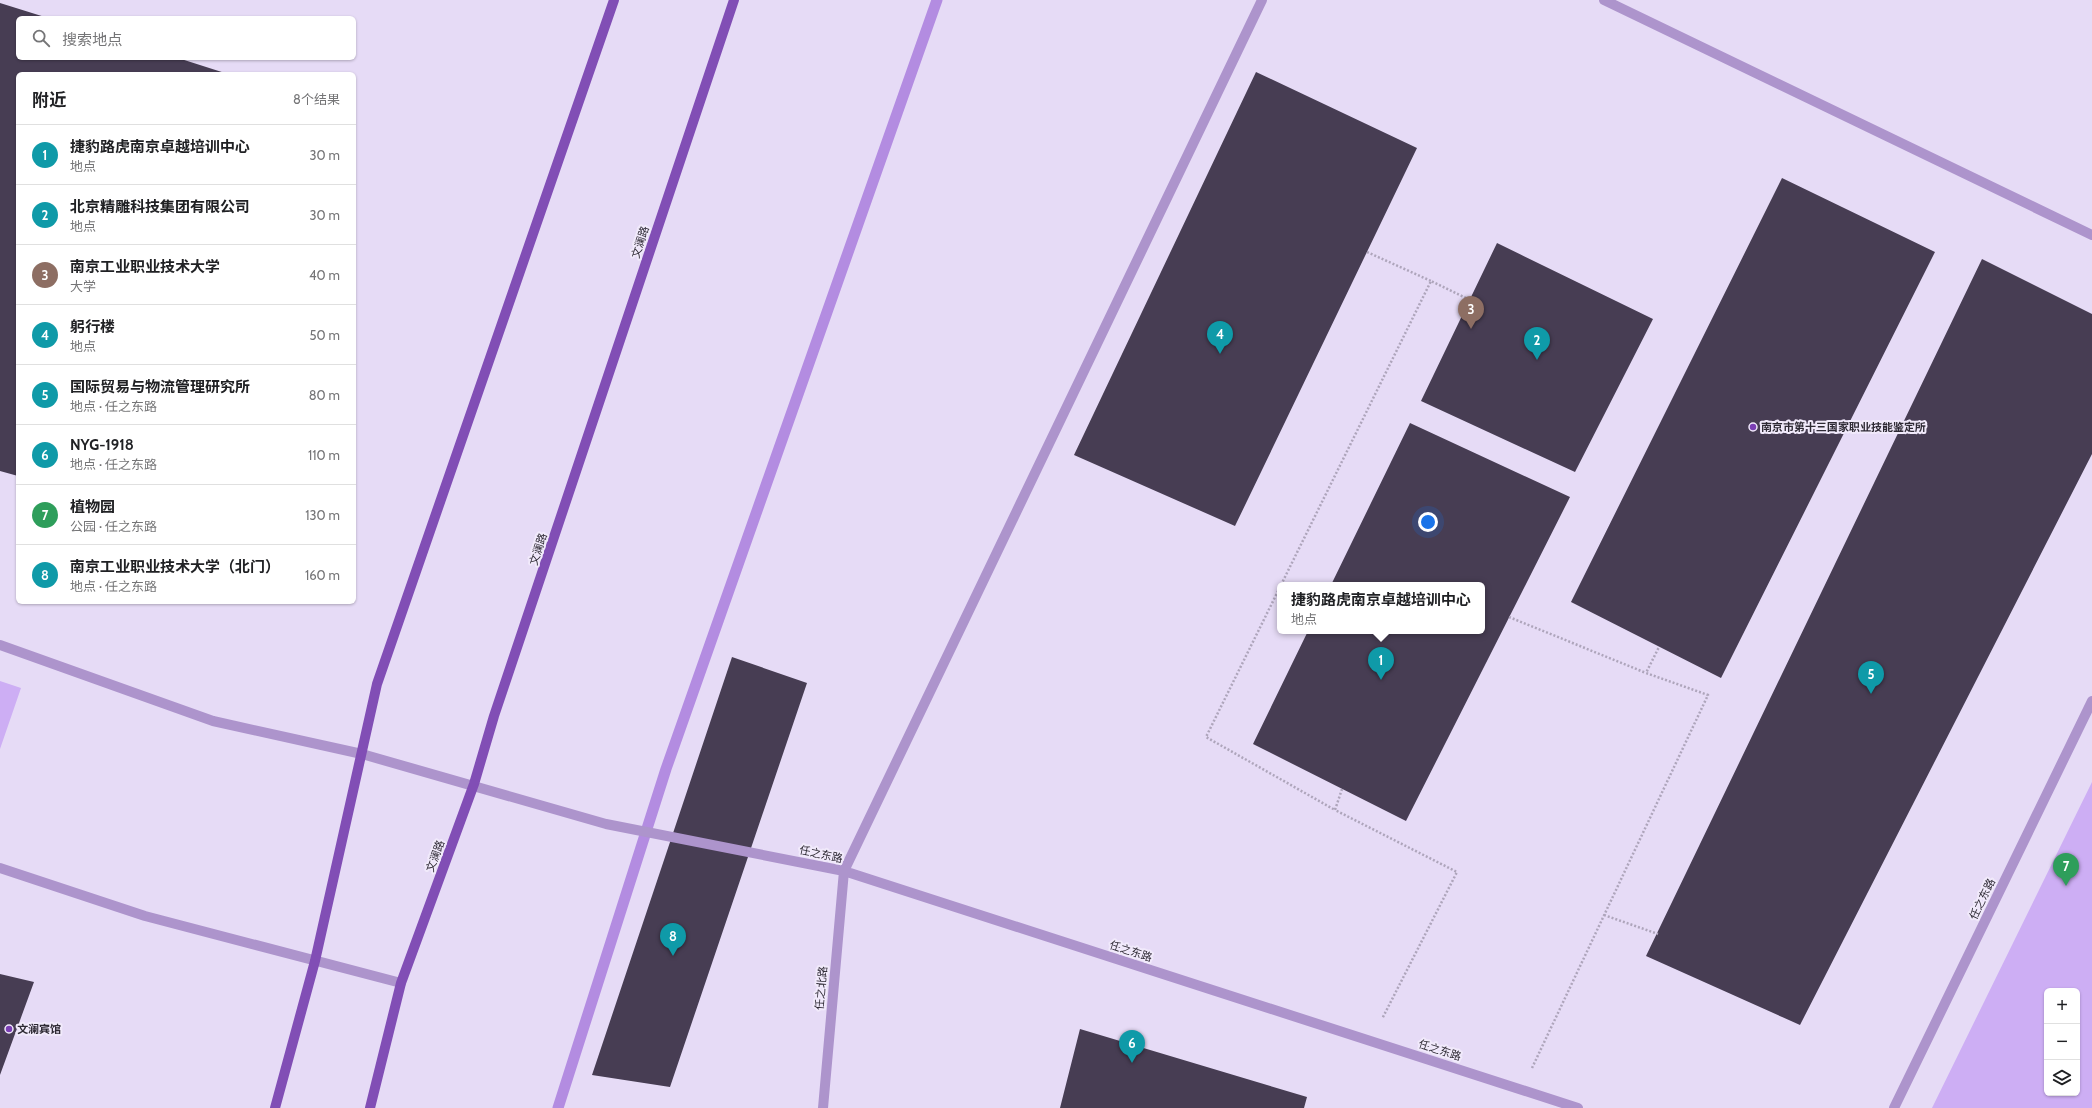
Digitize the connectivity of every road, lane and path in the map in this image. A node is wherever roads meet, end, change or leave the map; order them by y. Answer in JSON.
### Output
{"nodes":[{"id":1,"x":614,"y":0,"type":"edge"},
{"id":2,"x":734,"y":0,"type":"edge"},
{"id":3,"x":1262,"y":0,"type":"edge"},
{"id":4,"x":1604,"y":0,"type":"edge"},
{"id":5,"x":2092,"y":235,"type":"edge"},
{"id":6,"x":1367,"y":252,"type":"dead end"},
{"id":7,"x":1431,"y":281,"type":"junction"},
{"id":8,"x":1470,"y":300,"type":"dead end"},
{"id":9,"x":1282,"y":582,"type":"edge"},
{"id":10,"x":1277,"y":592,"type":"edge"},
{"id":11,"x":1509,"y":617,"type":"dead end"},
{"id":12,"x":0,"y":645,"type":"edge"},
{"id":13,"x":1659,"y":647,"type":"dead end"},
{"id":14,"x":1646,"y":673,"type":"junction"},
{"id":15,"x":2092,"y":701,"type":"edge"},
{"id":16,"x":362,"y":754,"type":"junction"},
{"id":17,"x":474,"y":784,"type":"junction"},
{"id":18,"x":1342,"y":789,"type":"dead end"},
{"id":19,"x":1335,"y":810,"type":"junction"},
{"id":20,"x":0,"y":868,"type":"edge"},
{"id":21,"x":844,"y":871,"type":"junction"},
{"id":22,"x":1604,"y":915,"type":"junction"},
{"id":23,"x":1658,"y":934,"type":"dead end"},
{"id":24,"x":315,"y":961,"type":"junction"},
{"id":25,"x":401,"y":983,"type":"junction"},
{"id":26,"x":1370,"y":1040,"type":"junction"},
{"id":27,"x":1522,"y":1090,"type":"junction"},
{"id":28,"x":275,"y":1108,"type":"edge"},
{"id":29,"x":370,"y":1108,"type":"edge"},
{"id":30,"x":823,"y":1108,"type":"edge"},
{"id":31,"x":1578,"y":1108,"type":"edge"},
{"id":32,"x":1894,"y":1108,"type":"edge"}],
"edges":[{"from":1,"to":16,"type":"main road"},
{"from":2,"to":17,"type":"main road","name":"文澜路"},
{"from":3,"to":21,"type":"street"},
{"from":4,"to":5,"type":"street"},
{"from":6,"to":7,"type":"path"},
{"from":7,"to":8,"type":"path"},
{"from":7,"to":9,"type":"path"},
{"from":10,"to":19,"type":"path"},
{"from":11,"to":14,"type":"path"},
{"from":12,"to":16,"type":"street","name":"任之东路"},
{"from":13,"to":14,"type":"path"},
{"from":14,"to":22,"type":"path"},
{"from":15,"to":32,"type":"street","name":"任之东路"},
{"from":16,"to":17,"type":"street","name":"任之东路"},
{"from":16,"to":24,"type":"main road"},
{"from":17,"to":21,"type":"street","name":"任之东路"},
{"from":17,"to":25,"type":"main road","name":"文澜路"},
{"from":18,"to":19,"type":"path"},
{"from":19,"to":26,"type":"path"},
{"from":20,"to":24,"type":"street"},
{"from":21,"to":26,"type":"street","name":"任之东路"},
{"from":21,"to":30,"type":"street","name":"任之北路"},
{"from":22,"to":23,"type":"path"},
{"from":22,"to":27,"type":"path"},
{"from":24,"to":25,"type":"street"},
{"from":24,"to":28,"type":"main road"},
{"from":25,"to":29,"type":"main road","name":"文澜路"},
{"from":26,"to":27,"type":"street","name":"任之东路"},
{"from":27,"to":31,"type":"street","name":"任之东路"}]}
